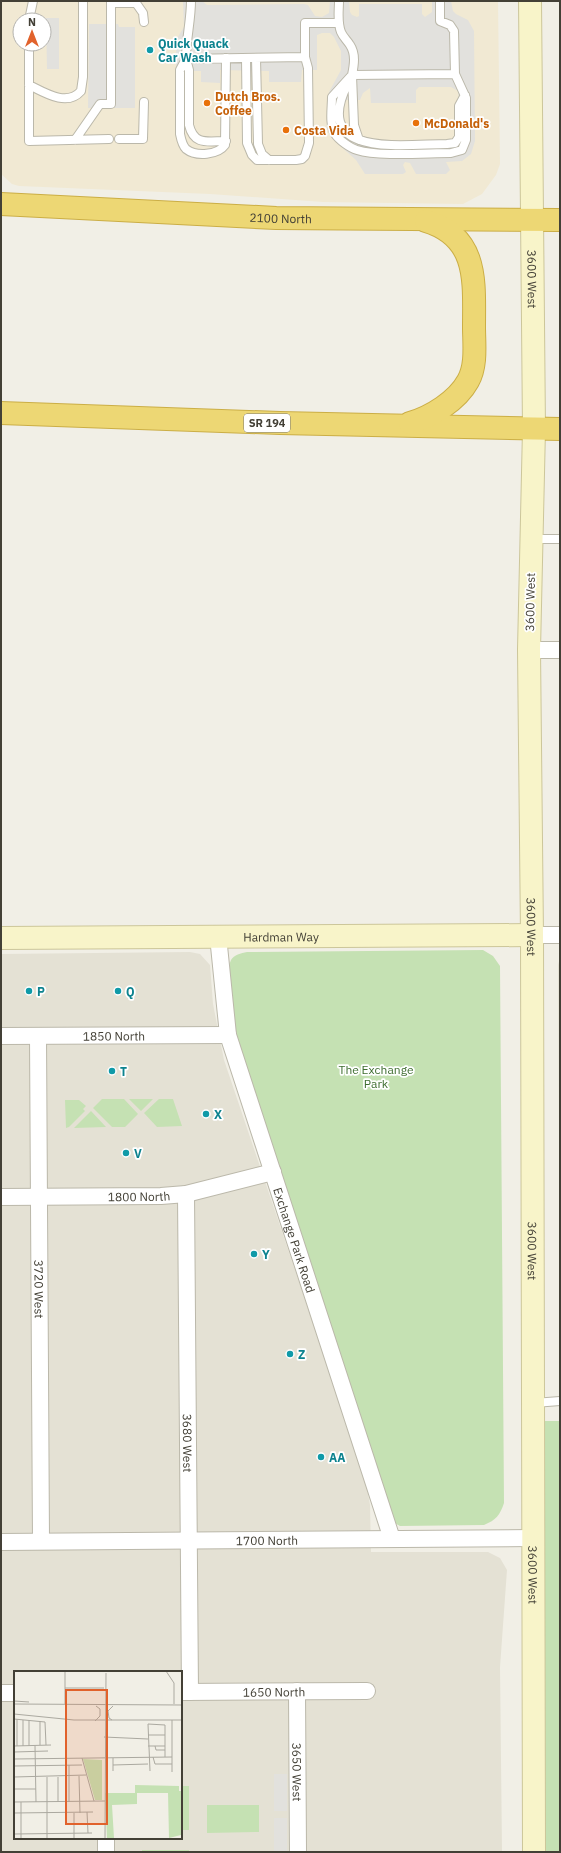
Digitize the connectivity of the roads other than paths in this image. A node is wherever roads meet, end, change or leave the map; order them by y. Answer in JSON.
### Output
{"nodes":[{"id":1,"x":33,"y":1,"type":"edge"},
{"id":2,"x":83,"y":1,"type":"edge"},
{"id":3,"x":191,"y":1,"type":"edge"},
{"id":4,"x":339,"y":1,"type":"edge"},
{"id":5,"x":440,"y":1,"type":"edge"},
{"id":6,"x":530,"y":1,"type":"edge"},
{"id":7,"x":111,"y":2,"type":"edge"},
{"id":8,"x":31,"y":12,"type":"edge"},
{"id":9,"x":144,"y":22,"type":"dead end"},
{"id":10,"x":339,"y":24,"type":"junction"},
{"id":11,"x":29,"y":52,"type":"edge"},
{"id":12,"x":305,"y":57,"type":"junction"},
{"id":13,"x":226,"y":58,"type":"junction"},
{"id":14,"x":246,"y":58,"type":"junction"},
{"id":15,"x":256,"y":58,"type":"junction"},
{"id":16,"x":186,"y":59,"type":"junction"},
{"id":17,"x":455,"y":74,"type":"junction"},
{"id":18,"x":352,"y":75,"type":"junction"},
{"id":19,"x":29,"y":85,"type":"junction"},
{"id":20,"x":465,"y":95,"type":"junction"},
{"id":21,"x":144,"y":102,"type":"dead end"},
{"id":22,"x":75,"y":140,"type":"junction"},
{"id":23,"x":109,"y":140,"type":"dead end"},
{"id":24,"x":119,"y":140,"type":"dead end"},
{"id":25,"x":359,"y":140,"type":"junction"},
{"id":26,"x":226,"y":141,"type":"junction"},
{"id":27,"x":269,"y":160,"type":"junction"},
{"id":28,"x":1,"y":204,"type":"edge"},
{"id":29,"x":421,"y":219,"type":"junction"},
{"id":30,"x":532,"y":220,"type":"junction"},
{"id":31,"x":560,"y":220,"type":"edge"},
{"id":32,"x":1,"y":413,"type":"edge"},
{"id":33,"x":399,"y":426,"type":"junction"},
{"id":34,"x":534,"y":429,"type":"junction"},
{"id":35,"x":560,"y":429,"type":"edge"},
{"id":36,"x":532,"y":539,"type":"junction"},
{"id":37,"x":560,"y":539,"type":"edge"},
{"id":38,"x":529,"y":650,"type":"junction"},
{"id":39,"x":560,"y":650,"type":"edge"},
{"id":40,"x":532,"y":935,"type":"junction"},
{"id":41,"x":560,"y":935,"type":"edge"},
{"id":42,"x":218,"y":936,"type":"junction"},
{"id":43,"x":1,"y":938,"type":"edge"},
{"id":44,"x":228,"y":1035,"type":"junction"},
{"id":45,"x":1,"y":1036,"type":"edge"},
{"id":46,"x":38,"y":1036,"type":"junction"},
{"id":47,"x":273,"y":1172,"type":"junction"},
{"id":48,"x":186,"y":1194,"type":"junction"},
{"id":49,"x":1,"y":1197,"type":"edge"},
{"id":50,"x":39,"y":1197,"type":"junction"},
{"id":51,"x":560,"y":1401,"type":"edge"},
{"id":52,"x":534,"y":1404,"type":"junction"},
{"id":53,"x":533,"y":1538,"type":"junction"},
{"id":54,"x":392,"y":1539,"type":"junction"},
{"id":55,"x":189,"y":1540,"type":"junction"},
{"id":56,"x":41,"y":1541,"type":"junction"},
{"id":57,"x":1,"y":1542,"type":"edge"},
{"id":58,"x":297,"y":1691,"type":"junction"},
{"id":59,"x":368,"y":1691,"type":"dead end"},
{"id":60,"x":185,"y":1692,"type":"edge"},
{"id":61,"x":1,"y":1693,"type":"edge"},
{"id":62,"x":14,"y":1693,"type":"edge"},
{"id":63,"x":106,"y":1839,"type":"edge"},
{"id":64,"x":106,"y":1852,"type":"edge"},
{"id":65,"x":298,"y":1852,"type":"edge"},
{"id":66,"x":534,"y":1852,"type":"edge"}],
"edges":[{"from":1,"to":8,"type":"lane"},
{"from":2,"to":19,"type":"lane"},
{"from":3,"to":16,"type":"lane"},
{"from":4,"to":10,"type":"lane"},
{"from":5,"to":17,"type":"lane"},
{"from":6,"to":30,"type":"street","name":"3600 West"},
{"from":7,"to":9,"type":"lane"},
{"from":7,"to":22,"type":"lane"},
{"from":10,"to":12,"type":"lane"},
{"from":10,"to":18,"type":"lane"},
{"from":11,"to":19,"type":"lane"},
{"from":12,"to":15,"type":"lane"},
{"from":12,"to":27,"type":"lane"},
{"from":13,"to":14,"type":"lane"},
{"from":13,"to":16,"type":"lane"},
{"from":13,"to":26,"type":"lane"},
{"from":14,"to":15,"type":"lane"},
{"from":14,"to":27,"type":"lane"},
{"from":15,"to":27,"type":"lane"},
{"from":16,"to":26,"type":"lane"},
{"from":16,"to":26,"type":"lane"},
{"from":17,"to":18,"type":"lane"},
{"from":17,"to":20,"type":"lane"},
{"from":18,"to":20,"type":"lane"},
{"from":18,"to":25,"type":"lane"},
{"from":18,"to":25,"type":"lane"},
{"from":19,"to":22,"type":"lane"},
{"from":20,"to":25,"type":"lane"},
{"from":21,"to":24,"type":"lane"},
{"from":22,"to":23,"type":"lane"},
{"from":28,"to":29,"type":"highway","name":"2100 North"},
{"from":29,"to":30,"type":"highway","name":"2100 North"},
{"from":29,"to":33,"type":"highway"},
{"from":30,"to":31,"type":"highway","name":"2100 North"},
{"from":30,"to":34,"type":"street","name":"3600 West"},
{"from":32,"to":33,"type":"highway","number":"SR 194"},
{"from":33,"to":34,"type":"highway","number":"SR 194"},
{"from":34,"to":35,"type":"highway","number":"SR 194"},
{"from":34,"to":36,"type":"street","name":"3600 West"},
{"from":36,"to":37,"type":"lane"},
{"from":36,"to":38,"type":"street","name":"3600 West"},
{"from":38,"to":39,"type":"street"},
{"from":38,"to":40,"type":"street","name":"3600 West"},
{"from":40,"to":41,"type":"street","name":"Hardman Way"},
{"from":40,"to":42,"type":"street","name":"Hardman Way"},
{"from":40,"to":52,"type":"street","name":"3600 West"},
{"from":42,"to":43,"type":"street","name":"Hardman Way"},
{"from":42,"to":44,"type":"street","name":"Exchange Park Road"},
{"from":44,"to":46,"type":"street","name":"1850 North"},
{"from":44,"to":47,"type":"street","name":"Exchange Park Road"},
{"from":45,"to":46,"type":"street","name":"1850 North"},
{"from":46,"to":50,"type":"street","name":"3720 West"},
{"from":47,"to":48,"type":"street","name":"1800 North"},
{"from":47,"to":54,"type":"street","name":"Exchange Park Road"},
{"from":48,"to":50,"type":"street","name":"1800 North"},
{"from":48,"to":55,"type":"street","name":"3680 West"},
{"from":49,"to":50,"type":"street","name":"1800 North"},
{"from":50,"to":56,"type":"street","name":"3720 West"},
{"from":51,"to":52,"type":"lane"},
{"from":52,"to":53,"type":"street","name":"3600 West"},
{"from":53,"to":54,"type":"street","name":"1700 North"},
{"from":53,"to":66,"type":"street","name":"3600 West"},
{"from":54,"to":55,"type":"street","name":"1700 North"},
{"from":55,"to":56,"type":"street","name":"1700 North"},
{"from":55,"to":60,"type":"street","name":"3680 West"},
{"from":56,"to":57,"type":"street","name":"1700 North"},
{"from":58,"to":59,"type":"street","name":"1650 North"},
{"from":58,"to":60,"type":"street","name":"1650 North"},
{"from":58,"to":65,"type":"street","name":"3650 West"},
{"from":61,"to":62,"type":"street"},
{"from":63,"to":64,"type":"street"}]}
